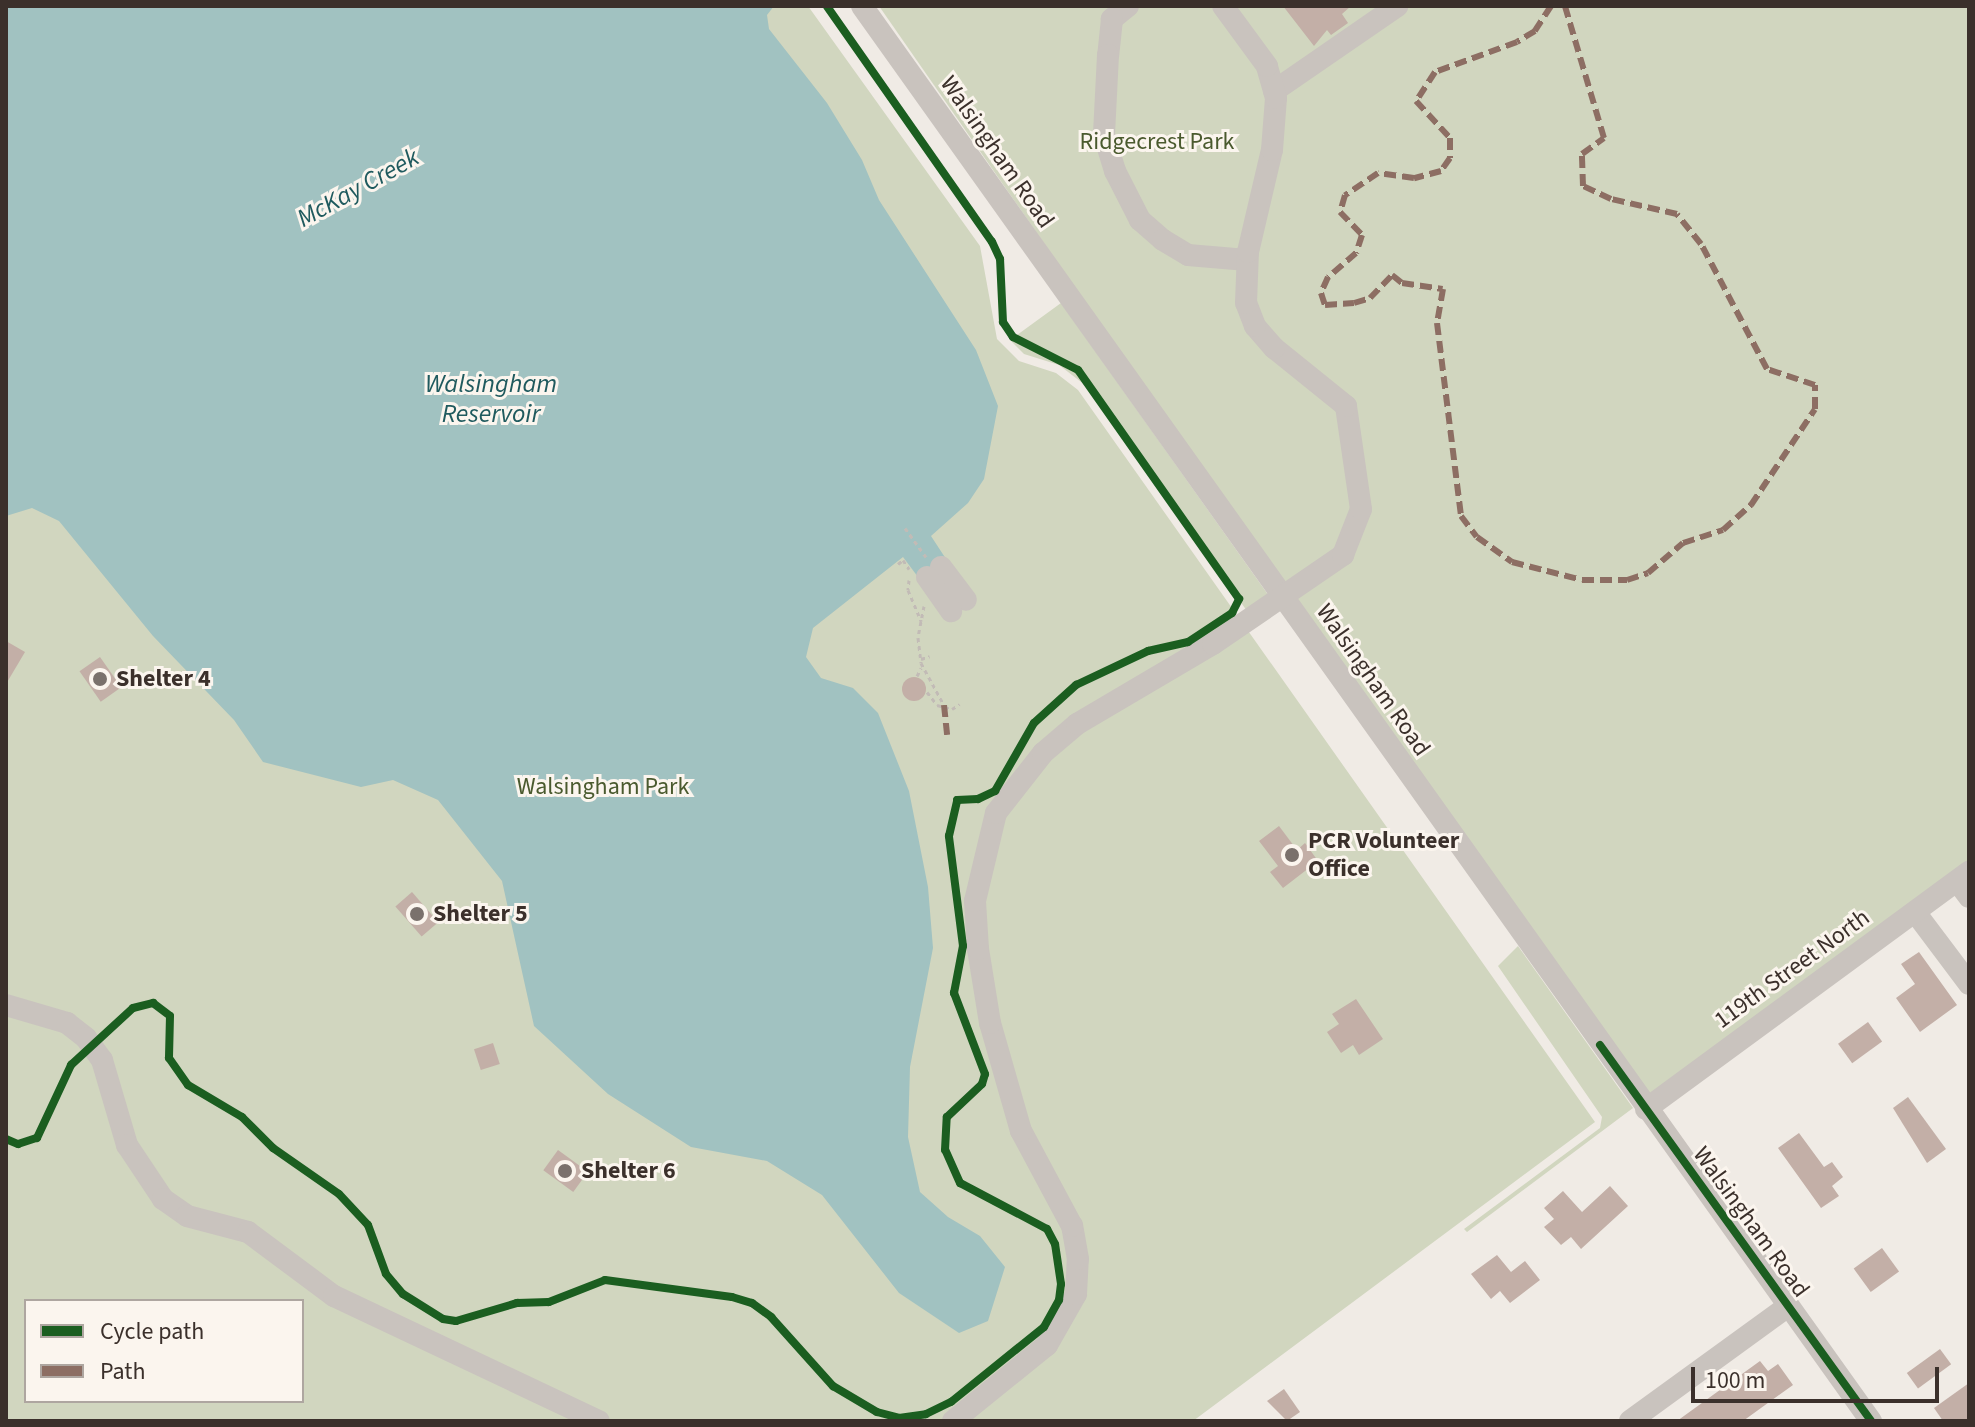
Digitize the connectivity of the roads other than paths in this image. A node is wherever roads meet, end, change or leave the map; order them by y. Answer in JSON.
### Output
{"nodes":[{"id":1,"x":862,"y":6,"type":"edge"},
{"id":2,"x":1128,"y":6,"type":"edge"},
{"id":3,"x":1223,"y":6,"type":"edge"},
{"id":4,"x":1397,"y":6,"type":"edge"},
{"id":5,"x":1274,"y":91,"type":"junction"},
{"id":6,"x":1247,"y":260,"type":"junction"},
{"id":7,"x":935,"y":578,"type":"road end"},
{"id":8,"x":1282,"y":597,"type":"junction"},
{"id":9,"x":958,"y":606,"type":"dead end"},
{"id":10,"x":1965,"y":884,"type":"edge"},
{"id":11,"x":1915,"y":912,"type":"junction"},
{"id":12,"x":1960,"y":954,"type":"edge"},
{"id":13,"x":1969,"y":984,"type":"edge"},
{"id":14,"x":6,"y":1005,"type":"edge"},
{"id":15,"x":1646,"y":1109,"type":"junction"},
{"id":16,"x":1787,"y":1307,"type":"junction"},
{"id":17,"x":599,"y":1421,"type":"edge"},
{"id":18,"x":953,"y":1421,"type":"edge"},
{"id":19,"x":1630,"y":1421,"type":"edge"},
{"id":20,"x":1871,"y":1421,"type":"edge"}],
"edges":[{"from":1,"to":8,"type":"street","name":"Walsingham Road"},
{"from":2,"to":6,"type":"street"},
{"from":3,"to":5,"type":"street"},
{"from":4,"to":5,"type":"street"},
{"from":5,"to":6,"type":"street"},
{"from":6,"to":8,"type":"street"},
{"from":7,"to":9,"type":"street"},
{"from":8,"to":15,"type":"street","name":"Walsingham Road"},
{"from":8,"to":18,"type":"street"},
{"from":10,"to":11,"type":"street","name":"119th Street North"},
{"from":11,"to":12,"type":"street"},
{"from":11,"to":15,"type":"street","name":"119th Street North"},
{"from":12,"to":13,"type":"street"},
{"from":14,"to":17,"type":"street"},
{"from":15,"to":16,"type":"street","name":"Walsingham Road"},
{"from":16,"to":19,"type":"street"},
{"from":16,"to":20,"type":"street","name":"Walsingham Road"}]}
